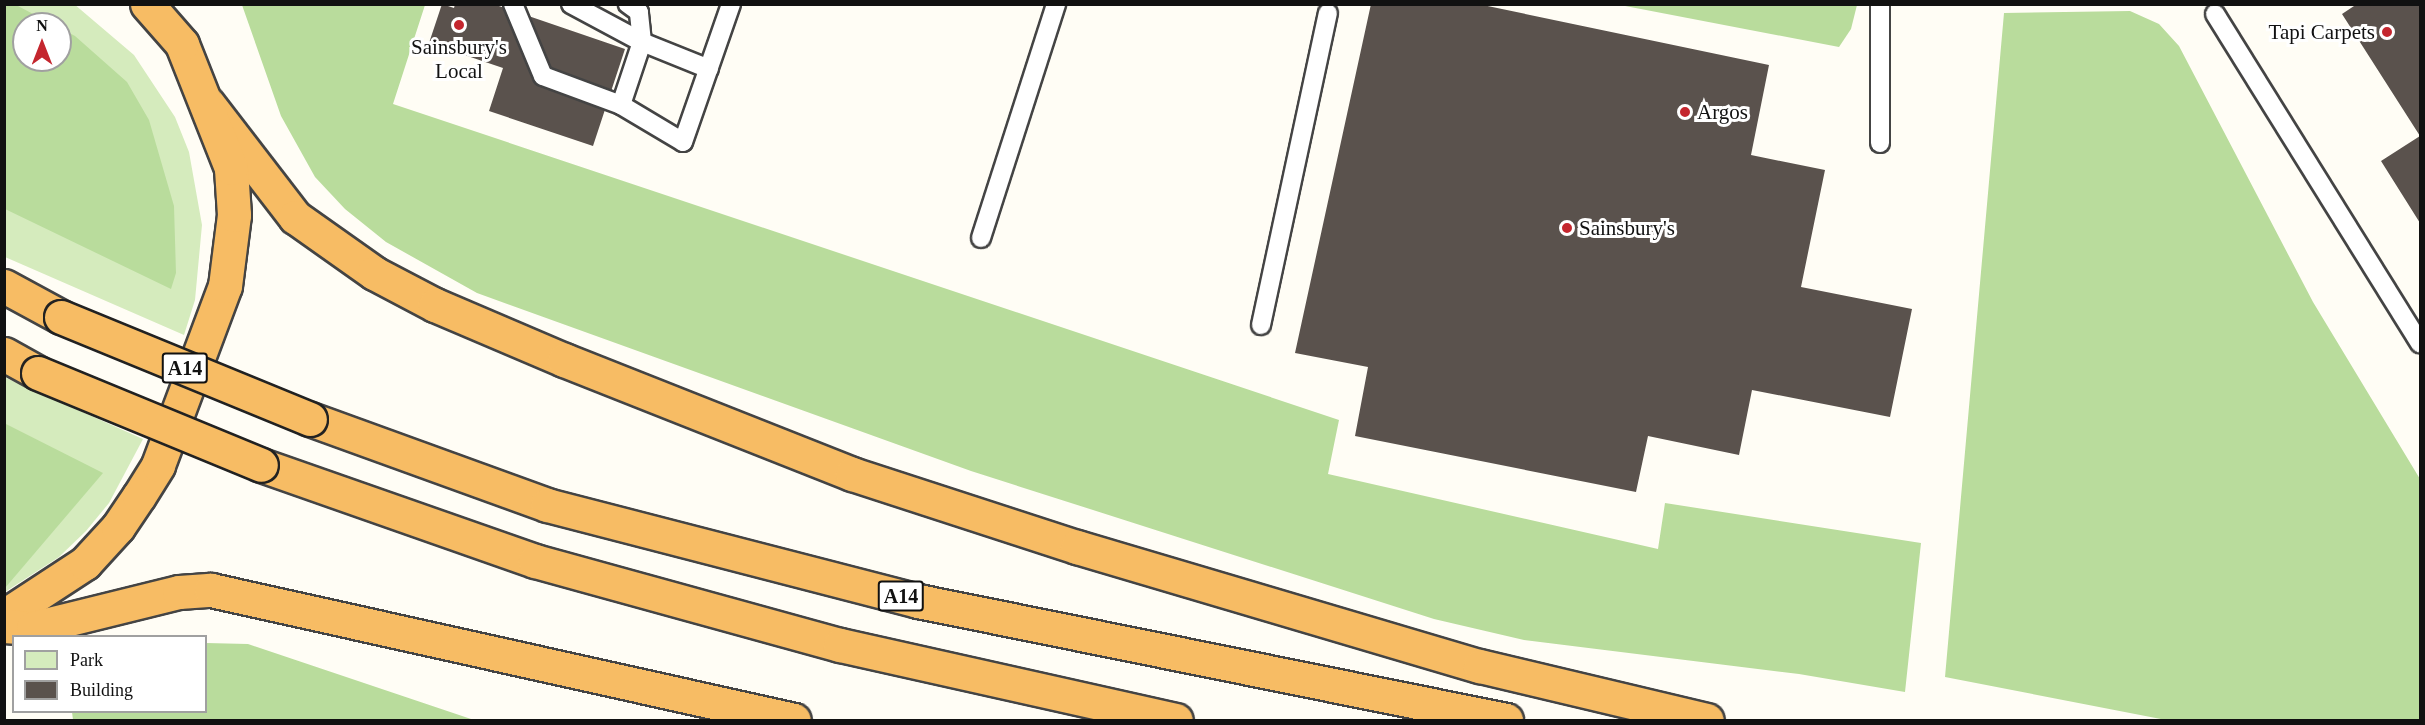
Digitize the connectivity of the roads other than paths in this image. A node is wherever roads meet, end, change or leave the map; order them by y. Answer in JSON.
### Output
{"nodes":[{"id":1,"x":147,"y":4,"type":"edge"},
{"id":2,"x":513,"y":4,"type":"edge"},
{"id":3,"x":571,"y":4,"type":"edge"},
{"id":4,"x":628,"y":4,"type":"edge"},
{"id":5,"x":731,"y":4,"type":"edge"},
{"id":6,"x":1056,"y":4,"type":"edge"},
{"id":7,"x":1880,"y":4,"type":"edge"},
{"id":8,"x":1328,"y":13,"type":"dead end"},
{"id":9,"x":2216,"y":14,"type":"dead end"},
{"id":10,"x":642,"y":42,"type":"junction"},
{"id":11,"x":710,"y":69,"type":"junction"},
{"id":12,"x":208,"y":104,"type":"junction"},
{"id":13,"x":621,"y":105,"type":"junction"},
{"id":14,"x":1880,"y":143,"type":"dead end"},
{"id":15,"x":981,"y":238,"type":"dead end"},
{"id":16,"x":4,"y":286,"type":"edge"},
{"id":17,"x":1261,"y":325,"type":"dead end"},
{"id":18,"x":2421,"y":343,"type":"edge"},
{"id":19,"x":4,"y":354,"type":"edge"},
{"id":20,"x":4,"y":616,"type":"edge"},
{"id":21,"x":4,"y":626,"type":"edge"},
{"id":22,"x":794,"y":720,"type":"edge"},
{"id":23,"x":1176,"y":720,"type":"edge"},
{"id":24,"x":1506,"y":720,"type":"edge"},
{"id":25,"x":1707,"y":720,"type":"edge"}],
"edges":[{"from":1,"to":12,"type":"highway"},
{"from":2,"to":13,"type":"lane"},
{"from":3,"to":10,"type":"lane"},
{"from":4,"to":10,"type":"lane"},
{"from":5,"to":11,"type":"lane"},
{"from":6,"to":15,"type":"lane"},
{"from":7,"to":14,"type":"lane"},
{"from":8,"to":17,"type":"lane"},
{"from":9,"to":18,"type":"lane"},
{"from":10,"to":11,"type":"lane"},
{"from":10,"to":13,"type":"lane"},
{"from":11,"to":13,"type":"lane"},
{"from":12,"to":20,"type":"highway"},
{"from":12,"to":25,"type":"highway"},
{"from":16,"to":24,"type":"highway","number":"A14","bridge":true},
{"from":19,"to":23,"type":"highway","bridge":true},
{"from":21,"to":22,"type":"highway"}]}
